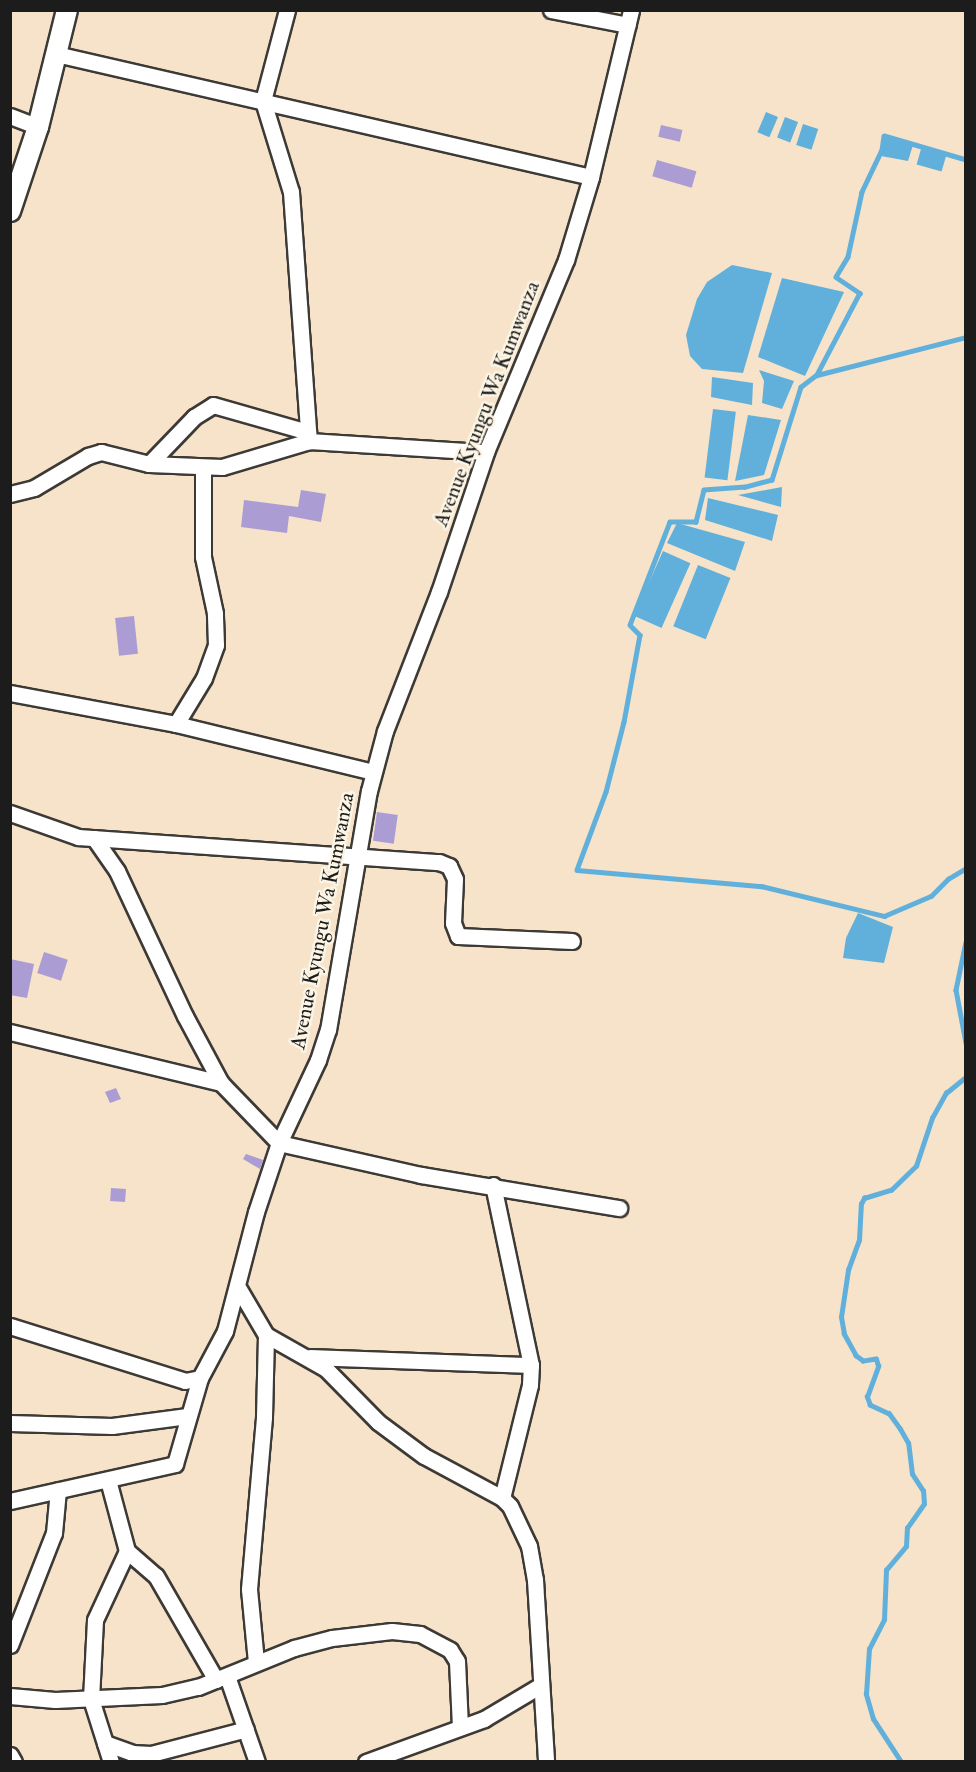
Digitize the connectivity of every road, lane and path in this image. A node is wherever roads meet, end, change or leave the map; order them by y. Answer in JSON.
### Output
{"nodes":[{"id":1,"x":67,"y":10,"type":"edge"},
{"id":2,"x":286,"y":10,"type":"edge"},
{"id":3,"x":551,"y":10,"type":"edge"},
{"id":4,"x":630,"y":18,"type":"edge"},
{"id":5,"x":56,"y":54,"type":"junction"},
{"id":6,"x":263,"y":101,"type":"junction"},
{"id":7,"x":10,"y":116,"type":"edge"},
{"id":8,"x":38,"y":127,"type":"junction"},
{"id":9,"x":591,"y":177,"type":"junction"},
{"id":10,"x":10,"y":211,"type":"edge"},
{"id":11,"x":309,"y":436,"type":"junction"},
{"id":12,"x":486,"y":452,"type":"junction"},
{"id":13,"x":149,"y":464,"type":"junction"},
{"id":14,"x":203,"y":467,"type":"junction"},
{"id":15,"x":10,"y":494,"type":"edge"},
{"id":16,"x":10,"y":693,"type":"edge"},
{"id":17,"x":176,"y":724,"type":"junction"},
{"id":18,"x":373,"y":772,"type":"junction"},
{"id":19,"x":10,"y":813,"type":"edge"},
{"id":20,"x":94,"y":838,"type":"junction"},
{"id":21,"x":119,"y":839,"type":"junction"},
{"id":22,"x":356,"y":859,"type":"junction"},
{"id":23,"x":117,"y":871,"type":"junction"},
{"id":24,"x":573,"y":941,"type":"dead end"},
{"id":25,"x":10,"y":1032,"type":"edge"},
{"id":26,"x":221,"y":1083,"type":"junction"},
{"id":27,"x":279,"y":1143,"type":"junction"},
{"id":28,"x":494,"y":1185,"type":"junction"},
{"id":29,"x":619,"y":1208,"type":"dead end"},
{"id":30,"x":239,"y":1289,"type":"junction"},
{"id":31,"x":10,"y":1326,"type":"edge"},
{"id":32,"x":266,"y":1335,"type":"junction"},
{"id":33,"x":310,"y":1357,"type":"junction"},
{"id":34,"x":531,"y":1365,"type":"junction"},
{"id":35,"x":200,"y":1378,"type":"junction"},
{"id":36,"x":187,"y":1416,"type":"junction"},
{"id":37,"x":10,"y":1423,"type":"edge"},
{"id":38,"x":108,"y":1480,"type":"junction"},
{"id":39,"x":58,"y":1490,"type":"junction"},
{"id":40,"x":502,"y":1498,"type":"junction"},
{"id":41,"x":10,"y":1501,"type":"edge"},
{"id":42,"x":127,"y":1551,"type":"junction"},
{"id":43,"x":10,"y":1645,"type":"edge"},
{"id":44,"x":256,"y":1662,"type":"junction"},
{"id":45,"x":221,"y":1678,"type":"junction"},
{"id":46,"x":541,"y":1685,"type":"junction"},
{"id":47,"x":10,"y":1696,"type":"edge"},
{"id":48,"x":91,"y":1699,"type":"junction"},
{"id":49,"x":460,"y":1727,"type":"junction"},
{"id":50,"x":246,"y":1729,"type":"junction"},
{"id":51,"x":105,"y":1743,"type":"junction"},
{"id":52,"x":10,"y":1755,"type":"edge"},
{"id":53,"x":14,"y":1761,"type":"edge"},
{"id":54,"x":111,"y":1761,"type":"edge"},
{"id":55,"x":257,"y":1761,"type":"edge"},
{"id":56,"x":366,"y":1761,"type":"edge"},
{"id":57,"x":546,"y":1761,"type":"edge"}],
"edges":[{"from":1,"to":5,"type":"street"},
{"from":2,"to":6,"type":"street"},
{"from":3,"to":4,"type":"street"},
{"from":4,"to":9,"type":"street","name":"Avenue Kyungu Wa Kumwanza"},
{"from":5,"to":6,"type":"street"},
{"from":5,"to":8,"type":"street"},
{"from":6,"to":9,"type":"street"},
{"from":6,"to":11,"type":"street"},
{"from":7,"to":8,"type":"street"},
{"from":8,"to":10,"type":"street"},
{"from":9,"to":12,"type":"street","name":"Avenue Kyungu Wa Kumwanza"},
{"from":11,"to":12,"type":"street"},
{"from":11,"to":13,"type":"street"},
{"from":11,"to":14,"type":"street"},
{"from":12,"to":18,"type":"street","name":"Avenue Kyungu Wa Kumwanza"},
{"from":13,"to":14,"type":"street"},
{"from":13,"to":15,"type":"street"},
{"from":14,"to":17,"type":"street"},
{"from":16,"to":17,"type":"street"},
{"from":17,"to":18,"type":"street"},
{"from":18,"to":22,"type":"street","name":"Avenue Kyungu Wa Kumwanza"},
{"from":19,"to":20,"type":"street"},
{"from":20,"to":21,"type":"street"},
{"from":20,"to":23,"type":"street"},
{"from":21,"to":22,"type":"street"},
{"from":21,"to":23,"type":"street"},
{"from":22,"to":24,"type":"street"},
{"from":22,"to":27,"type":"street","name":"Avenue Kyungu Wa Kumwanza"},
{"from":23,"to":26,"type":"street"},
{"from":25,"to":26,"type":"street"},
{"from":26,"to":27,"type":"street"},
{"from":27,"to":28,"type":"street"},
{"from":27,"to":30,"type":"street","name":"Avenue Kyungu Wa Kumwanza"},
{"from":28,"to":29,"type":"street"},
{"from":28,"to":34,"type":"street"},
{"from":30,"to":32,"type":"street"},
{"from":30,"to":35,"type":"street","name":"Avenue Kyungu Wa Kumwanza"},
{"from":31,"to":35,"type":"street"},
{"from":32,"to":33,"type":"street"},
{"from":32,"to":44,"type":"street"},
{"from":33,"to":34,"type":"street"},
{"from":33,"to":40,"type":"street"},
{"from":34,"to":40,"type":"street"},
{"from":35,"to":36,"type":"street","name":"Avenue Kyungu Wa Kumwanza"},
{"from":36,"to":37,"type":"street"},
{"from":36,"to":38,"type":"street","name":"Avenue Kyungu Wa Kumwanza"},
{"from":38,"to":39,"type":"street"},
{"from":38,"to":42,"type":"street"},
{"from":39,"to":41,"type":"street"},
{"from":39,"to":43,"type":"street"},
{"from":40,"to":46,"type":"street"},
{"from":42,"to":45,"type":"street"},
{"from":42,"to":48,"type":"street"},
{"from":44,"to":45,"type":"street"},
{"from":44,"to":49,"type":"street"},
{"from":45,"to":48,"type":"street"},
{"from":45,"to":50,"type":"street"},
{"from":46,"to":49,"type":"street"},
{"from":46,"to":57,"type":"street"},
{"from":47,"to":48,"type":"street"},
{"from":48,"to":51,"type":"street"},
{"from":49,"to":56,"type":"street"},
{"from":50,"to":51,"type":"street"},
{"from":50,"to":55,"type":"street"},
{"from":51,"to":54,"type":"street"},
{"from":52,"to":53,"type":"street"}]}
